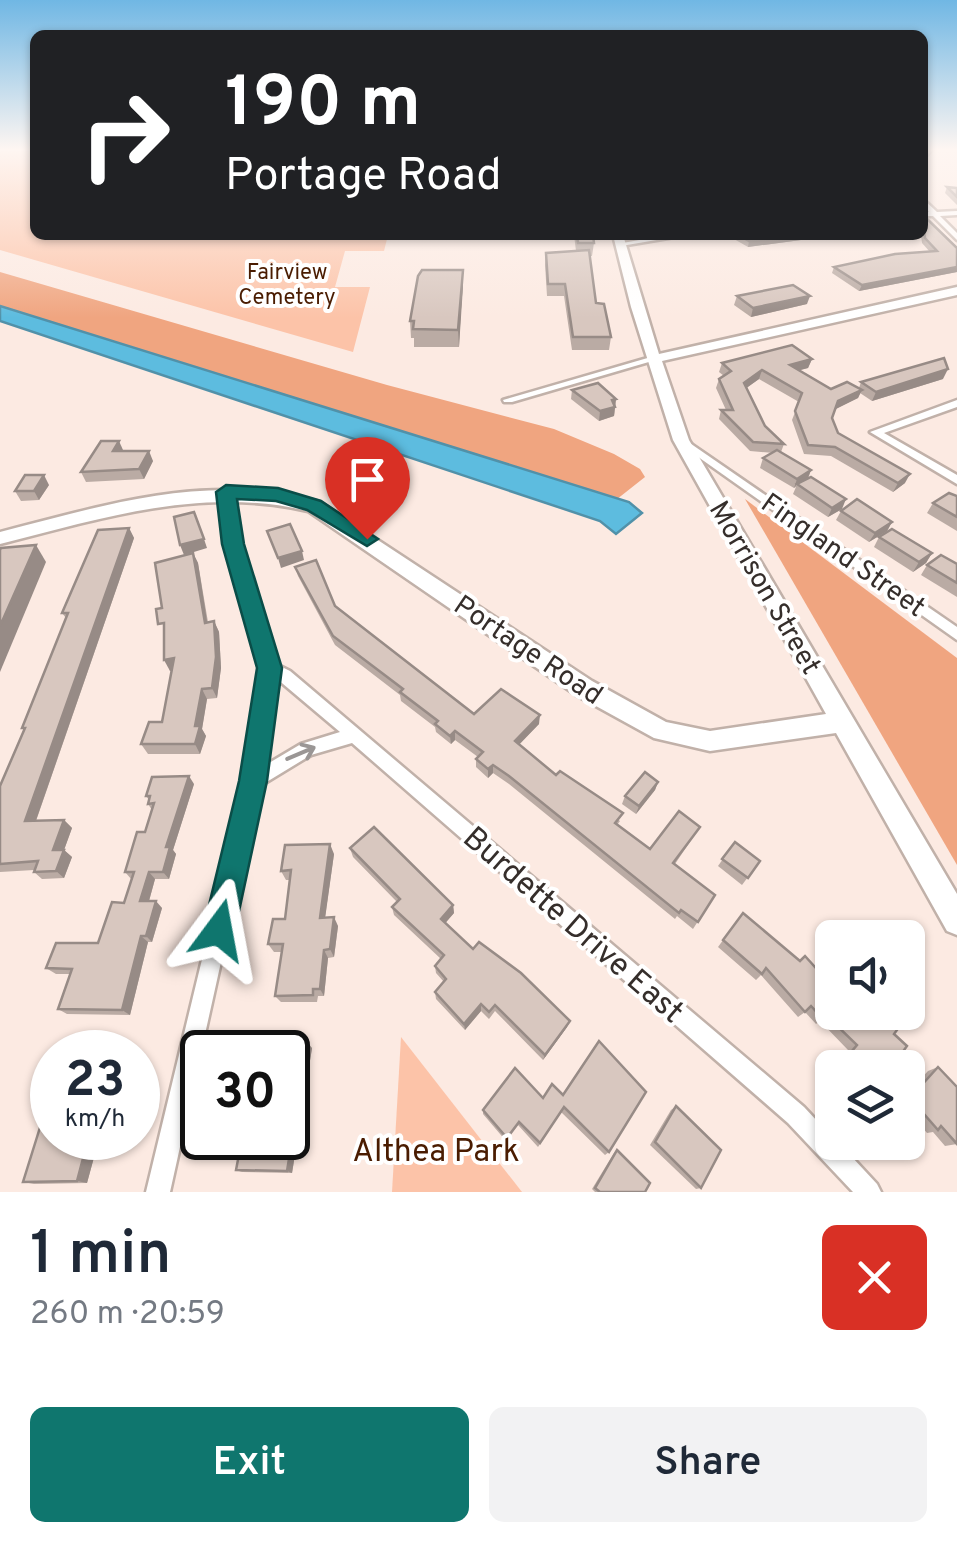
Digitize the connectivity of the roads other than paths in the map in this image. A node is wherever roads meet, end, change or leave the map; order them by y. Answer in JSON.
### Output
{"nodes":[{"id":1,"x":957,"y":213,"type":"edge"},
{"id":2,"x":928,"y":214,"type":"edge"},
{"id":3,"x":957,"y":238,"type":"edge"},
{"id":4,"x":619,"y":240,"type":"edge"},
{"id":5,"x":957,"y":291,"type":"edge"},
{"id":6,"x":654,"y":359,"type":"junction"},
{"id":7,"x":508,"y":400,"type":"dead end"},
{"id":8,"x":957,"y":403,"type":"edge"},
{"id":9,"x":681,"y":440,"type":"junction"},
{"id":10,"x":957,"y":480,"type":"edge"},
{"id":11,"x":226,"y":492,"type":"junction"},
{"id":12,"x":0,"y":538,"type":"edge"},
{"id":13,"x":957,"y":634,"type":"edge"},
{"id":14,"x":270,"y":668,"type":"junction"},
{"id":15,"x":842,"y":722,"type":"junction"},
{"id":16,"x":355,"y":735,"type":"junction"},
{"id":17,"x":253,"y":781,"type":"junction"},
{"id":18,"x":957,"y":921,"type":"edge"},
{"id":19,"x":158,"y":1192,"type":"edge"},
{"id":20,"x":869,"y":1192,"type":"edge"}],
"edges":[{"from":1,"to":2,"type":"street"},
{"from":2,"to":3,"type":"street"},
{"from":4,"to":6,"type":"street","name":"Morrison Street"},
{"from":5,"to":6,"type":"street"},
{"from":6,"to":7,"type":"street"},
{"from":6,"to":9,"type":"street","name":"Morrison Street"},
{"from":8,"to":10,"type":"street"},
{"from":9,"to":13,"type":"street","name":"Fingland Street"},
{"from":9,"to":15,"type":"street","name":"Morrison Street"},
{"from":11,"to":12,"type":"street","name":"Portage Road"},
{"from":11,"to":14,"type":"street"},
{"from":11,"to":15,"type":"street","name":"Portage Road"},
{"from":14,"to":16,"type":"street","name":"Burdette Drive East"},
{"from":14,"to":17,"type":"street"},
{"from":15,"to":18,"type":"street","name":"Morrison Street"},
{"from":17,"to":16,"type":"street","one_way":true},
{"from":16,"to":20,"type":"street","name":"Burdette Drive East"},
{"from":17,"to":19,"type":"street"}]}
